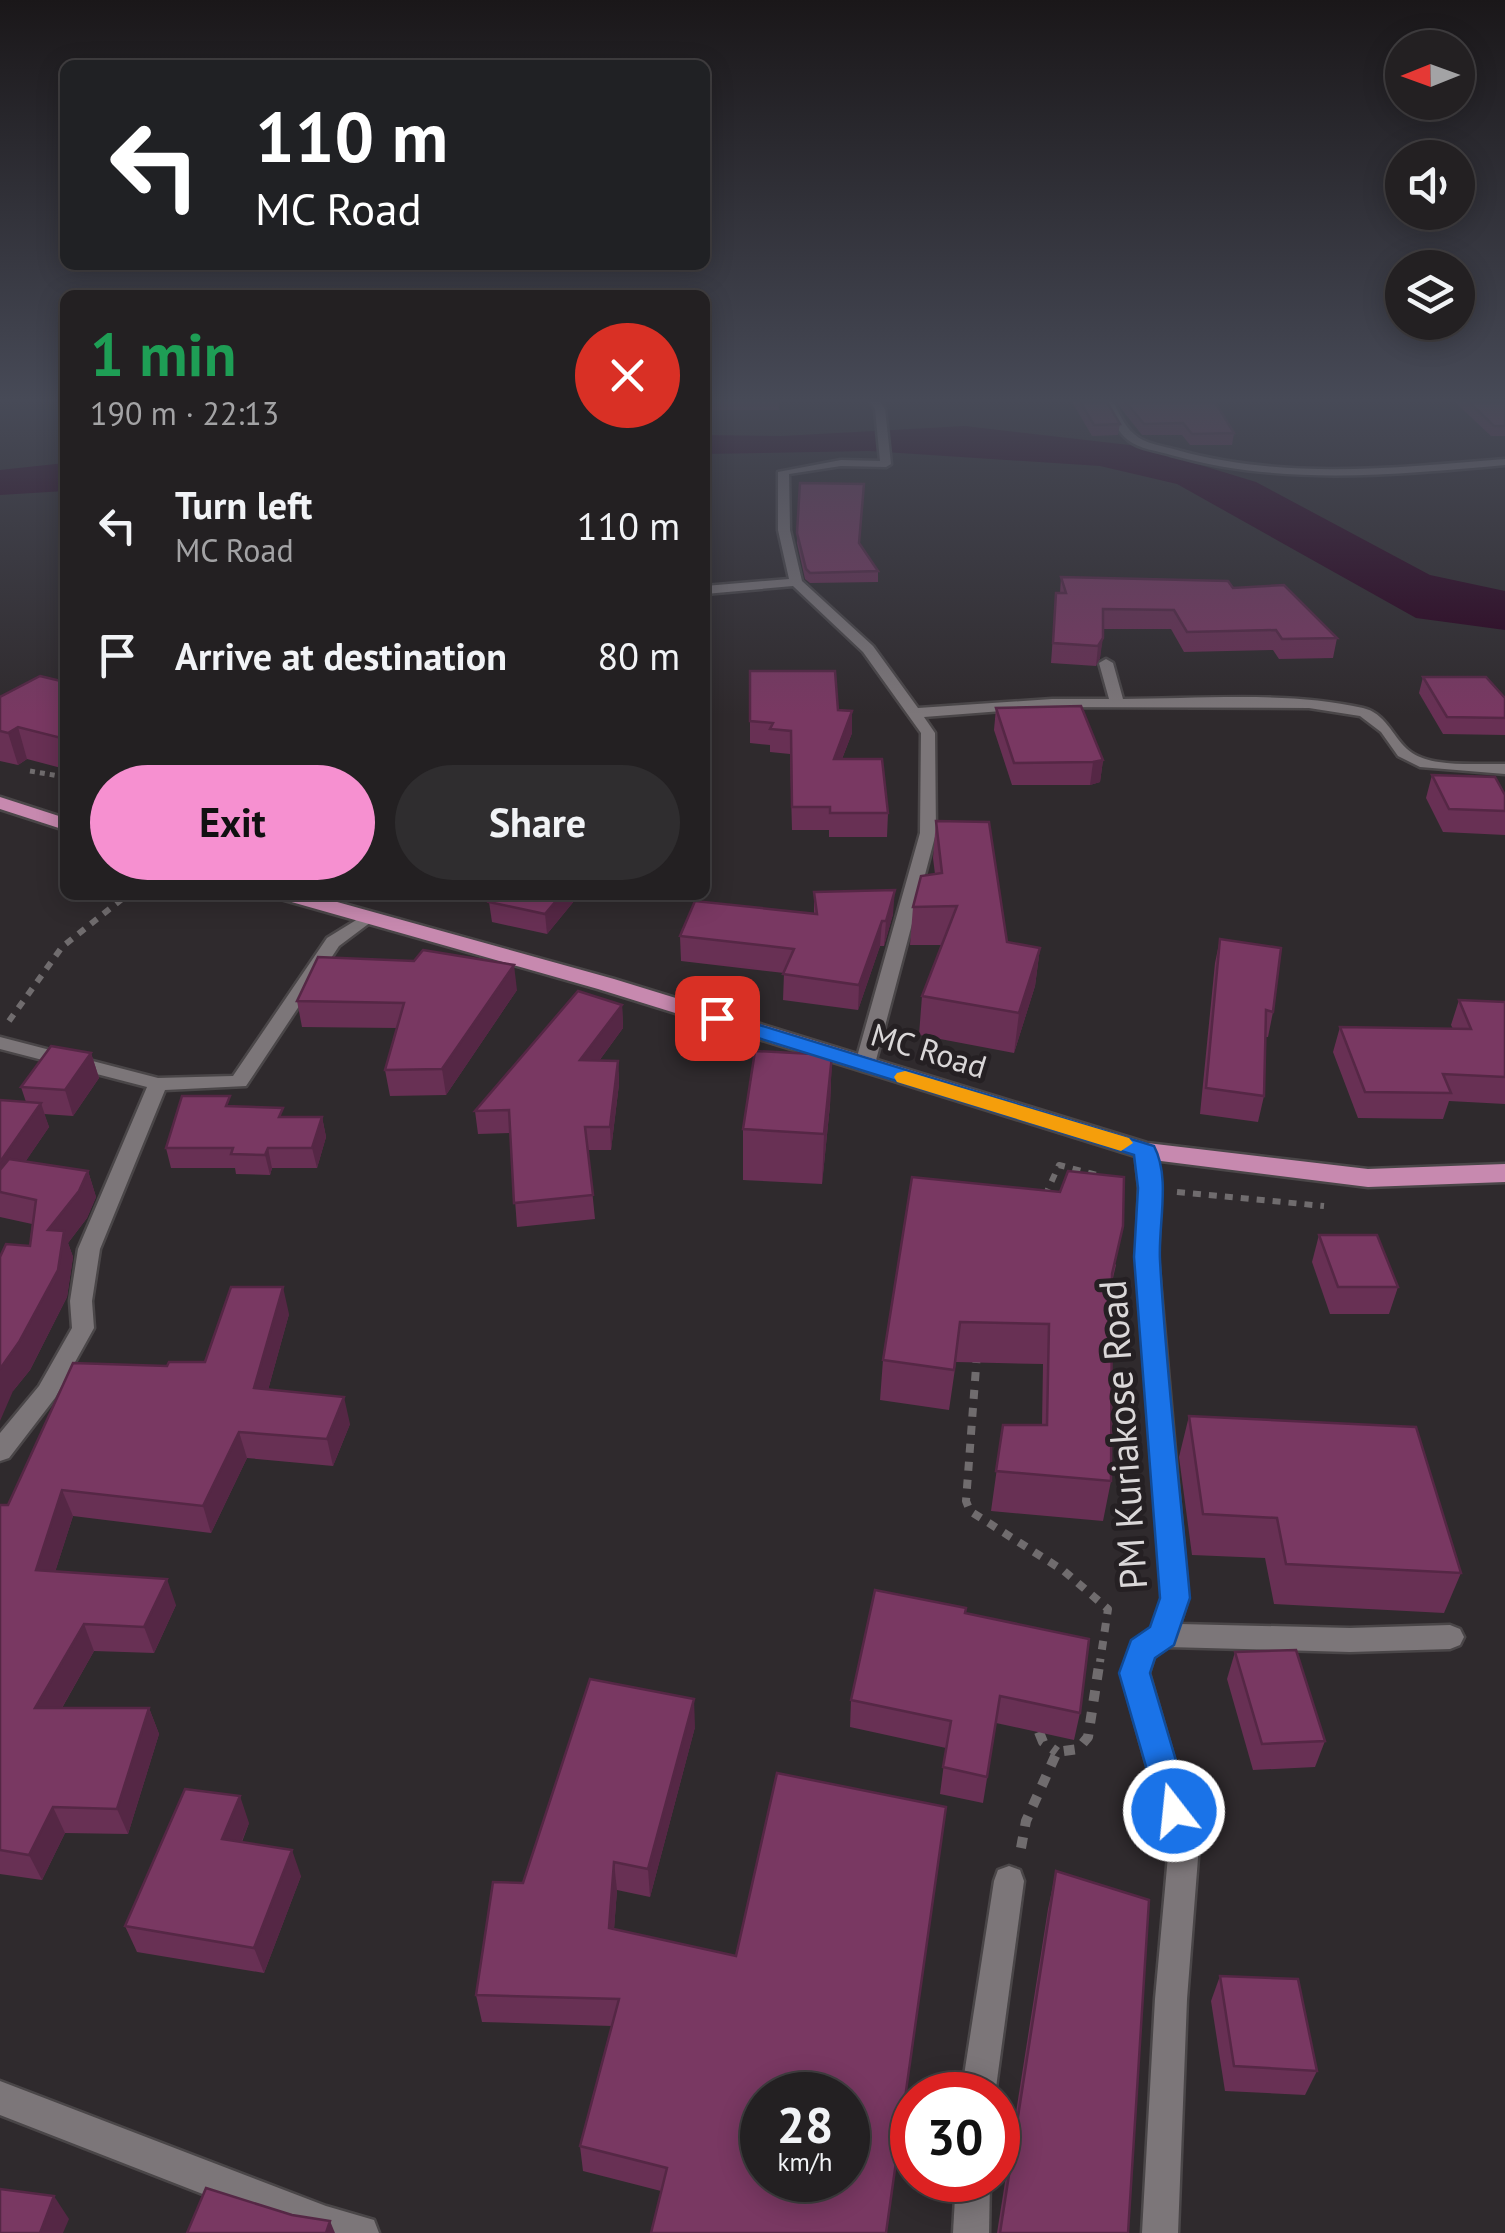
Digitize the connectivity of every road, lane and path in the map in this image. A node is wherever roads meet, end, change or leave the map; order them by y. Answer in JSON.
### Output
{"nodes":[{"id":1,"x":784,"y":506,"type":"edge"},
{"id":2,"x":796,"y":582,"type":"junction"},
{"id":3,"x":710,"y":590,"type":"edge"},
{"id":4,"x":1106,"y":664,"type":"dead end"},
{"id":5,"x":1116,"y":702,"type":"junction"},
{"id":6,"x":914,"y":714,"type":"junction"},
{"id":7,"x":1505,"y":768,"type":"edge"},
{"id":8,"x":30,"y":771,"type":"dead end"},
{"id":9,"x":60,"y":776,"type":"edge"},
{"id":10,"x":0,"y":803,"type":"edge"},
{"id":11,"x":60,"y":822,"type":"edge"},
{"id":12,"x":121,"y":900,"type":"edge"},
{"id":13,"x":304,"y":900,"type":"edge"},
{"id":14,"x":366,"y":919,"type":"junction"},
{"id":15,"x":0,"y":1034,"type":"edge"},
{"id":16,"x":0,"y":1044,"type":"edge"},
{"id":17,"x":866,"y":1064,"type":"junction"},
{"id":18,"x":158,"y":1084,"type":"junction"},
{"id":19,"x":1146,"y":1151,"type":"junction"},
{"id":20,"x":1505,"y":1174,"type":"edge"},
{"id":21,"x":1150,"y":1188,"type":"junction"},
{"id":22,"x":1045,"y":1204,"type":"edge"},
{"id":23,"x":978,"y":1334,"type":"edge"},
{"id":24,"x":0,"y":1451,"type":"edge"},
{"id":25,"x":1163,"y":1635,"type":"junction"},
{"id":26,"x":1450,"y":1637,"type":"dead end"},
{"id":27,"x":1038,"y":1732,"type":"dead end"},
{"id":28,"x":1056,"y":1752,"type":"junction"},
{"id":29,"x":1014,"y":1867,"type":"joint"},
{"id":30,"x":982,"y":2072,"type":"edge"},
{"id":31,"x":0,"y":2098,"type":"edge"},
{"id":32,"x":972,"y":2202,"type":"edge"},
{"id":33,"x":360,"y":2233,"type":"edge"},
{"id":34,"x":971,"y":2233,"type":"edge"},
{"id":35,"x":1160,"y":2233,"type":"edge"}],
"edges":[{"from":1,"to":2,"type":"street"},
{"from":2,"to":3,"type":"street"},
{"from":2,"to":6,"type":"street"},
{"from":4,"to":5,"type":"street"},
{"from":5,"to":6,"type":"street"},
{"from":5,"to":7,"type":"street"},
{"from":6,"to":17,"type":"street"},
{"from":8,"to":9,"type":"path"},
{"from":10,"to":11,"type":"main road"},
{"from":12,"to":15,"type":"path"},
{"from":13,"to":14,"type":"main road","name":"MC Road"},
{"from":14,"to":17,"type":"main road","name":"MC Road"},
{"from":14,"to":18,"type":"street"},
{"from":16,"to":18,"type":"street"},
{"from":17,"to":19,"type":"main road","name":"MC Road"},
{"from":18,"to":24,"type":"street"},
{"from":19,"to":20,"type":"main road","name":"MC Road"},
{"from":19,"to":21,"type":"street","name":"PM Kuriakose Road"},
{"from":21,"to":22,"type":"path"},
{"from":21,"to":25,"type":"street","name":"PM Kuriakose Road"},
{"from":23,"to":28,"type":"path"},
{"from":25,"to":26,"type":"street"},
{"from":25,"to":35,"type":"street","name":"PM Kuriakose Road"},
{"from":27,"to":28,"type":"path"},
{"from":28,"to":29,"type":"path"},
{"from":29,"to":30,"type":"street"},
{"from":31,"to":33,"type":"street"},
{"from":32,"to":34,"type":"street"}]}
